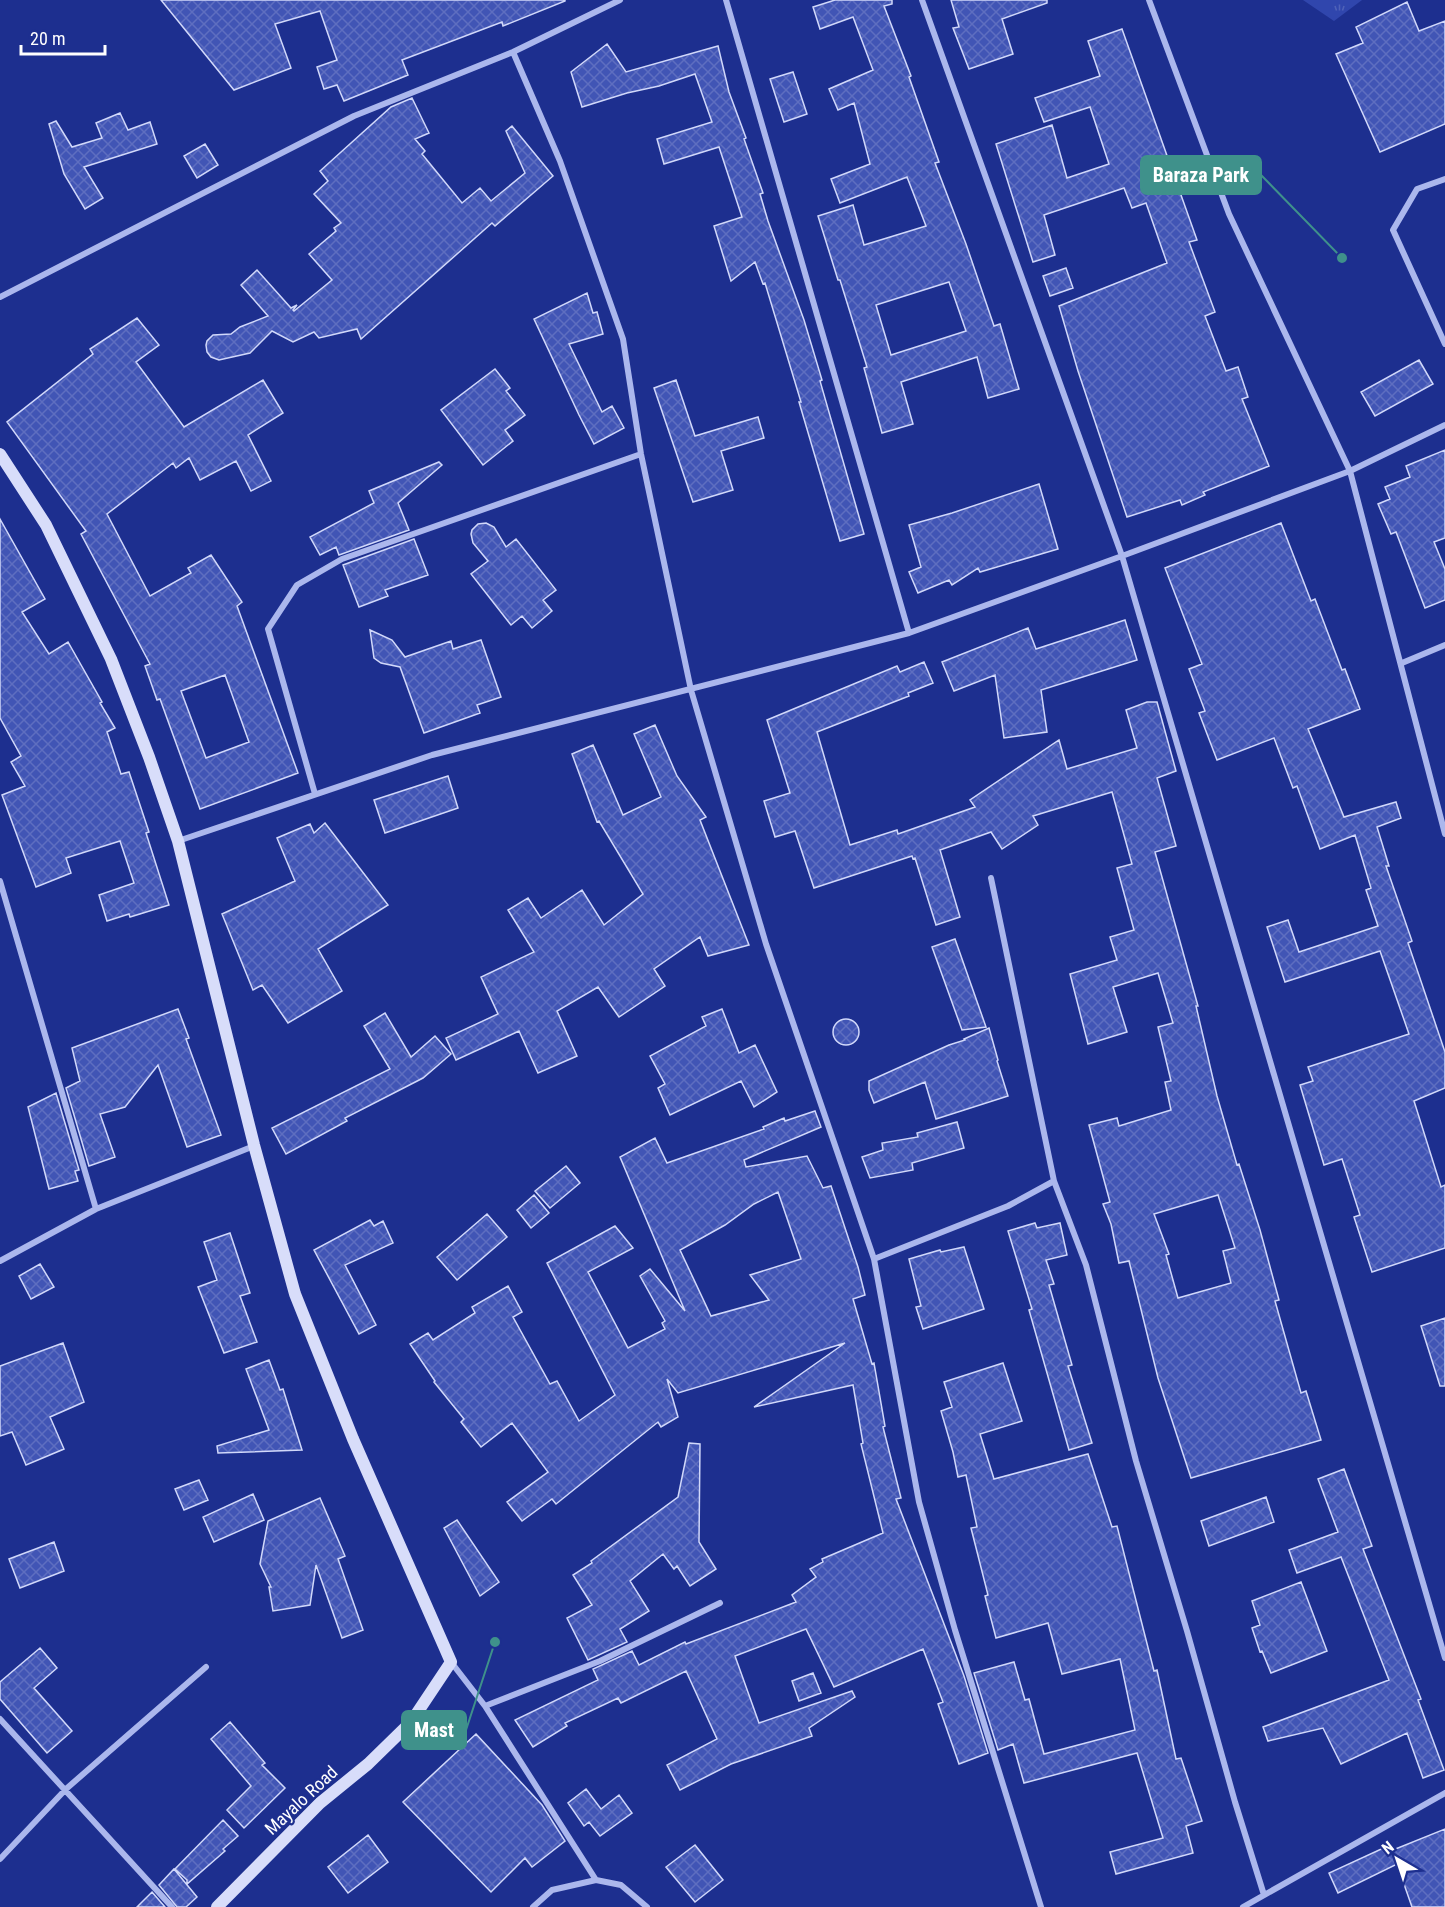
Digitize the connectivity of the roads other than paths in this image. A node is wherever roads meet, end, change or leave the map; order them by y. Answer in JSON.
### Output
{"nodes":[{"id":1,"x":620,"y":0,"type":"edge"},
{"id":2,"x":726,"y":0,"type":"edge"},
{"id":3,"x":922,"y":0,"type":"edge"},
{"id":4,"x":1149,"y":0,"type":"edge"},
{"id":5,"x":513,"y":52,"type":"junction"},
{"id":6,"x":1445,"y":178,"type":"edge"},
{"id":7,"x":0,"y":297,"type":"edge"},
{"id":8,"x":1445,"y":344,"type":"edge"},
{"id":9,"x":1445,"y":425,"type":"edge"},
{"id":10,"x":0,"y":454,"type":"edge"},
{"id":11,"x":641,"y":454,"type":"junction"},
{"id":12,"x":1350,"y":471,"type":"junction"},
{"id":13,"x":1122,"y":556,"type":"junction"},
{"id":14,"x":909,"y":633,"type":"junction"},
{"id":15,"x":1445,"y":645,"type":"edge"},
{"id":16,"x":1401,"y":663,"type":"junction"},
{"id":17,"x":691,"y":690,"type":"junction"},
{"id":18,"x":315,"y":794,"type":"junction"},
{"id":19,"x":1445,"y":834,"type":"edge"},
{"id":20,"x":178,"y":841,"type":"junction"},
{"id":21,"x":991,"y":878,"type":"dead end"},
{"id":22,"x":0,"y":881,"type":"edge"},
{"id":23,"x":254,"y":1145,"type":"junction"},
{"id":24,"x":1054,"y":1181,"type":"junction"},
{"id":25,"x":96,"y":1209,"type":"junction"},
{"id":26,"x":874,"y":1259,"type":"junction"},
{"id":27,"x":0,"y":1261,"type":"edge"},
{"id":28,"x":720,"y":1603,"type":"dead end"},
{"id":29,"x":1445,"y":1658,"type":"edge"},
{"id":30,"x":451,"y":1662,"type":"junction"},
{"id":31,"x":206,"y":1667,"type":"dead end"},
{"id":32,"x":485,"y":1706,"type":"junction"},
{"id":33,"x":0,"y":1719,"type":"edge"},
{"id":34,"x":66,"y":1789,"type":"junction"},
{"id":35,"x":1445,"y":1793,"type":"edge"},
{"id":36,"x":0,"y":1859,"type":"edge"},
{"id":37,"x":596,"y":1880,"type":"junction"},
{"id":38,"x":1264,"y":1895,"type":"junction"},
{"id":39,"x":172,"y":1907,"type":"edge"},
{"id":40,"x":217,"y":1907,"type":"edge"},
{"id":41,"x":533,"y":1907,"type":"edge"},
{"id":42,"x":647,"y":1907,"type":"edge"},
{"id":43,"x":1041,"y":1907,"type":"edge"},
{"id":44,"x":1243,"y":1907,"type":"edge"}],
"edges":[{"from":1,"to":5,"type":"street"},
{"from":2,"to":14,"type":"street"},
{"from":3,"to":13,"type":"street"},
{"from":4,"to":12,"type":"street"},
{"from":5,"to":7,"type":"street"},
{"from":5,"to":11,"type":"street"},
{"from":6,"to":8,"type":"street"},
{"from":9,"to":12,"type":"street"},
{"from":10,"to":20,"type":"street"},
{"from":11,"to":17,"type":"street"},
{"from":11,"to":18,"type":"street"},
{"from":12,"to":13,"type":"street"},
{"from":12,"to":16,"type":"street"},
{"from":13,"to":14,"type":"street"},
{"from":13,"to":29,"type":"street"},
{"from":14,"to":17,"type":"street"},
{"from":15,"to":16,"type":"street"},
{"from":16,"to":19,"type":"street"},
{"from":17,"to":18,"type":"street"},
{"from":17,"to":26,"type":"street"},
{"from":18,"to":20,"type":"street"},
{"from":20,"to":23,"type":"street"},
{"from":21,"to":24,"type":"street"},
{"from":22,"to":25,"type":"street"},
{"from":23,"to":25,"type":"street"},
{"from":23,"to":30,"type":"street"},
{"from":24,"to":26,"type":"street"},
{"from":24,"to":38,"type":"street"},
{"from":25,"to":27,"type":"street"},
{"from":26,"to":43,"type":"street"},
{"from":28,"to":32,"type":"street"},
{"from":30,"to":32,"type":"street"},
{"from":30,"to":40,"type":"street","name":"Mayalo Road"},
{"from":31,"to":34,"type":"street"},
{"from":32,"to":37,"type":"street"},
{"from":33,"to":34,"type":"street"},
{"from":34,"to":36,"type":"street"},
{"from":34,"to":39,"type":"street"},
{"from":35,"to":38,"type":"street"},
{"from":37,"to":41,"type":"street"},
{"from":37,"to":42,"type":"street"},
{"from":38,"to":44,"type":"street"}]}
